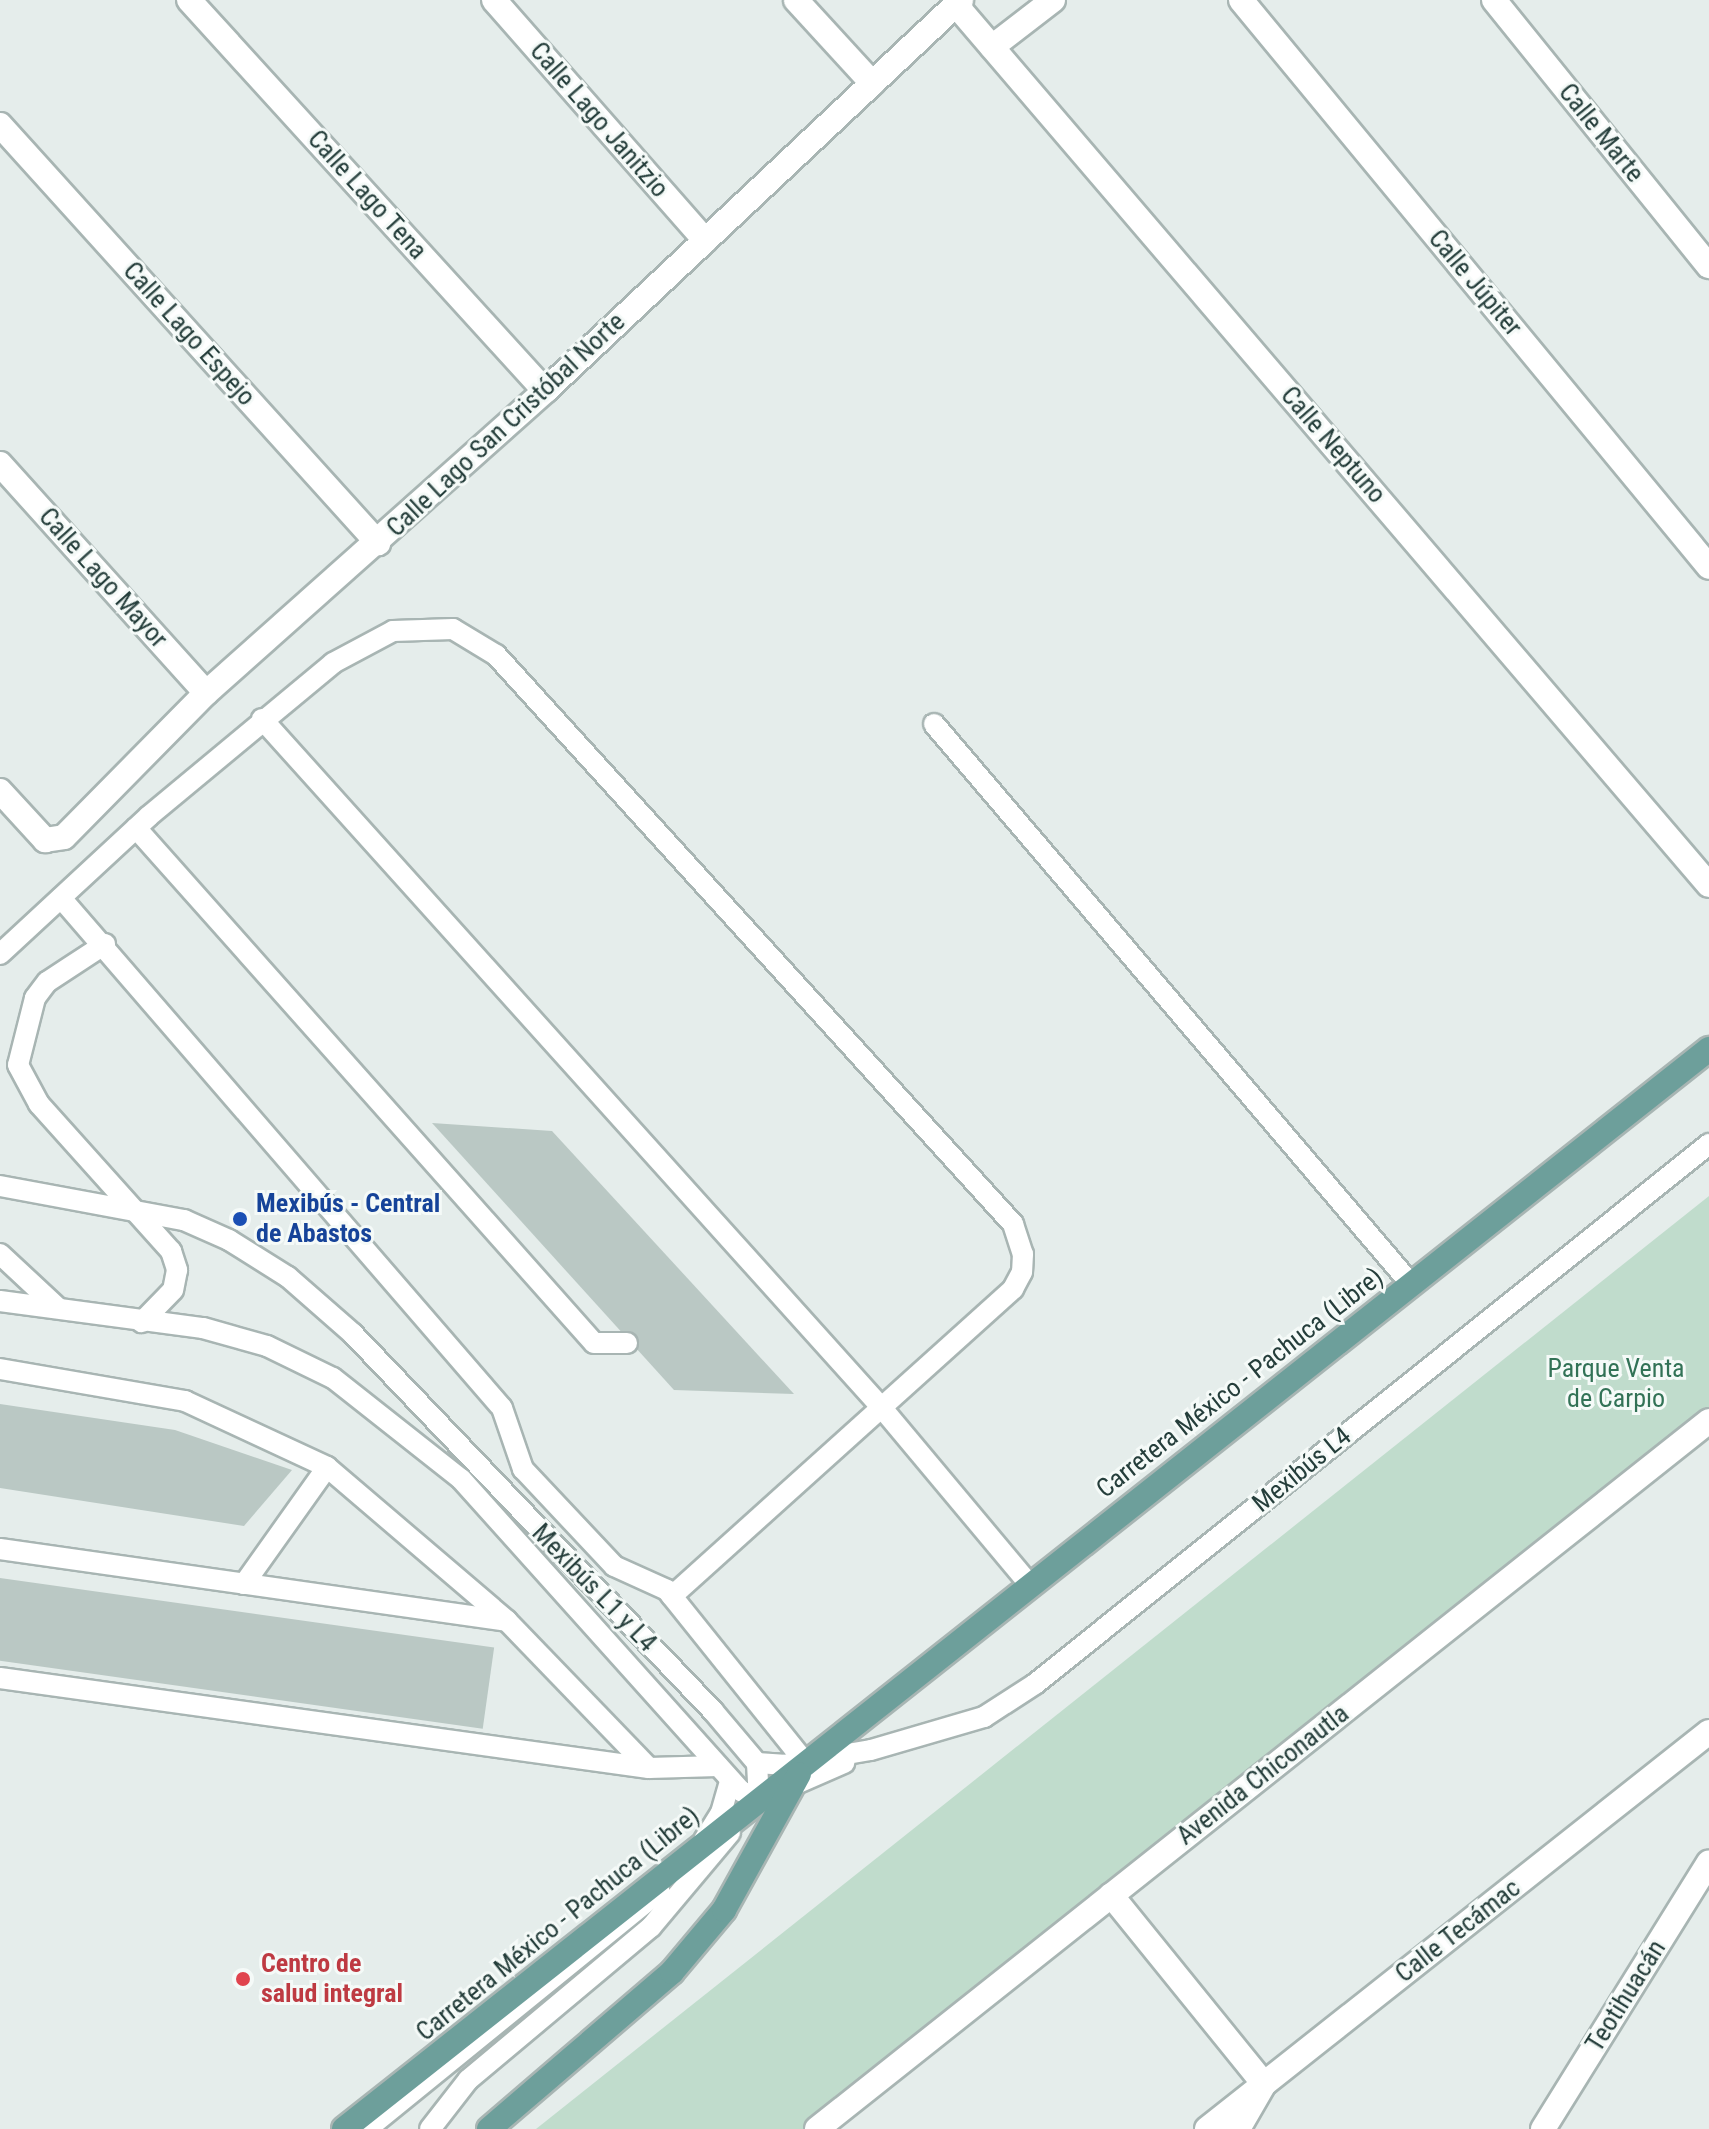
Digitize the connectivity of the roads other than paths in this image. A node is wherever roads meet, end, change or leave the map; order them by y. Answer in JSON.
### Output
{"nodes":[{"id":1,"x":189,"y":0,"type":"edge"},
{"id":2,"x":494,"y":0,"type":"edge"},
{"id":3,"x":796,"y":0,"type":"edge"},
{"id":4,"x":1053,"y":0,"type":"edge"},
{"id":5,"x":1241,"y":0,"type":"edge"},
{"id":6,"x":1494,"y":0,"type":"edge"},
{"id":7,"x":959,"y":2,"type":"edge"},
{"id":8,"x":992,"y":47,"type":"junction"},
{"id":9,"x":872,"y":83,"type":"junction"},
{"id":10,"x":0,"y":125,"type":"edge"},
{"id":11,"x":705,"y":240,"type":"junction"},
{"id":12,"x":1709,"y":266,"type":"edge"},
{"id":13,"x":545,"y":391,"type":"junction"},
{"id":14,"x":0,"y":464,"type":"edge"},
{"id":15,"x":378,"y":543,"type":"junction"},
{"id":16,"x":1709,"y":567,"type":"edge"},
{"id":17,"x":206,"y":693,"type":"junction"},
{"id":18,"x":262,"y":719,"type":"junction"},
{"id":19,"x":934,"y":724,"type":"dead end"},
{"id":20,"x":0,"y":791,"type":"edge"},
{"id":21,"x":136,"y":828,"type":"junction"},
{"id":22,"x":1709,"y":885,"type":"edge"},
{"id":23,"x":61,"y":898,"type":"junction"},
{"id":24,"x":105,"y":944,"type":"junction"},
{"id":25,"x":0,"y":954,"type":"edge"},
{"id":26,"x":1709,"y":1049,"type":"edge"},
{"id":27,"x":1709,"y":1144,"type":"edge"},
{"id":28,"x":0,"y":1186,"type":"edge"},
{"id":29,"x":137,"y":1207,"type":"junction"},
{"id":30,"x":0,"y":1254,"type":"edge"},
{"id":31,"x":1411,"y":1284,"type":"junction"},
{"id":32,"x":0,"y":1301,"type":"edge"},
{"id":33,"x":59,"y":1309,"type":"junction"},
{"id":34,"x":142,"y":1322,"type":"junction"},
{"id":35,"x":627,"y":1343,"type":"dead end"},
{"id":36,"x":0,"y":1369,"type":"edge"},
{"id":37,"x":882,"y":1408,"type":"junction"},
{"id":38,"x":1709,"y":1421,"type":"edge"},
{"id":39,"x":327,"y":1467,"type":"junction"},
{"id":40,"x":0,"y":1549,"type":"edge"},
{"id":41,"x":244,"y":1584,"type":"junction"},
{"id":42,"x":1030,"y":1585,"type":"junction"},
{"id":43,"x":672,"y":1596,"type":"junction"},
{"id":44,"x":507,"y":1621,"type":"junction"},
{"id":45,"x":0,"y":1678,"type":"edge"},
{"id":46,"x":1709,"y":1732,"type":"edge"},
{"id":47,"x":871,"y":1750,"type":"junction"},
{"id":48,"x":805,"y":1762,"type":"junction"},
{"id":49,"x":757,"y":1763,"type":"junction"},
{"id":50,"x":649,"y":1768,"type":"junction"},
{"id":51,"x":724,"y":1774,"type":"junction"},
{"id":52,"x":792,"y":1786,"type":"junction"},
{"id":53,"x":759,"y":1800,"type":"junction"},
{"id":54,"x":701,"y":1845,"type":"junction"},
{"id":55,"x":1709,"y":1862,"type":"edge"},
{"id":56,"x":1111,"y":1895,"type":"junction"},
{"id":57,"x":1264,"y":2084,"type":"junction"},
{"id":58,"x":344,"y":2129,"type":"edge"},
{"id":59,"x":367,"y":2129,"type":"edge"},
{"id":60,"x":430,"y":2129,"type":"edge"},
{"id":61,"x":489,"y":2129,"type":"edge"},
{"id":62,"x":817,"y":2129,"type":"edge"},
{"id":63,"x":1207,"y":2129,"type":"edge"},
{"id":64,"x":1238,"y":2129,"type":"edge"},
{"id":65,"x":1543,"y":2129,"type":"edge"}],
"edges":[{"from":1,"to":13,"type":"street","name":"Calle Lago Tena"},
{"from":2,"to":11,"type":"street","name":"Calle Lago Janitzio"},
{"from":3,"to":9,"type":"street"},
{"from":4,"to":8,"type":"street"},
{"from":5,"to":16,"type":"street","name":"Calle Júpiter"},
{"from":6,"to":12,"type":"street","name":"Calle Marte"},
{"from":7,"to":8,"type":"street","name":"Calle Neptuno"},
{"from":7,"to":9,"type":"street","name":"Calle Lago San Cristóbal Norte"},
{"from":8,"to":22,"type":"street","name":"Calle Neptuno"},
{"from":9,"to":11,"type":"street","name":"Calle Lago San Cristóbal Norte"},
{"from":10,"to":15,"type":"street","name":"Calle Lago Espejo"},
{"from":11,"to":13,"type":"street","name":"Calle Lago San Cristóbal Norte"},
{"from":13,"to":15,"type":"street","name":"Calle Lago San Cristóbal Norte"},
{"from":14,"to":17,"type":"street","name":"Calle Lago Mayor"},
{"from":15,"to":17,"type":"street","name":"Calle Lago San Cristóbal Norte"},
{"from":17,"to":20,"type":"street","name":"Calle Lago San Cristóbal Norte"},
{"from":18,"to":21,"type":"lane"},
{"from":18,"to":37,"type":"lane"},
{"from":18,"to":37,"type":"lane"},
{"from":19,"to":31,"type":"lane"},
{"from":21,"to":23,"type":"lane"},
{"from":21,"to":35,"type":"lane"},
{"from":23,"to":24,"type":"lane"},
{"from":23,"to":25,"type":"lane"},
{"from":24,"to":29,"type":"lane"},
{"from":24,"to":43,"type":"lane"},
{"from":26,"to":31,"type":"main road","name":"Carretera México - Pachuca (Libre)"},
{"from":27,"to":47,"type":"lane","name":"Mexibús L4"},
{"from":28,"to":29,"type":"lane","name":"Mexibús L1 y L4"},
{"from":29,"to":34,"type":"lane"},
{"from":29,"to":49,"type":"lane","name":"Mexibús L1 y L4"},
{"from":30,"to":33,"type":"lane"},
{"from":31,"to":42,"type":"main road","name":"Carretera México - Pachuca (Libre)"},
{"from":32,"to":33,"type":"lane","name":"Mexibús L1 y L4"},
{"from":33,"to":34,"type":"lane","name":"Mexibús L1 y L4"},
{"from":34,"to":51,"type":"lane","name":"Mexibús L1 y L4"},
{"from":36,"to":39,"type":"lane"},
{"from":37,"to":42,"type":"lane"},
{"from":37,"to":43,"type":"lane"},
{"from":38,"to":56,"type":"street","name":"Avenida Chiconautla"},
{"from":39,"to":41,"type":"lane"},
{"from":39,"to":44,"type":"lane"},
{"from":40,"to":41,"type":"lane"},
{"from":41,"to":44,"type":"lane"},
{"from":42,"to":48,"type":"main road","name":"Carretera México - Pachuca (Libre)"},
{"from":43,"to":48,"type":"lane"},
{"from":44,"to":50,"type":"lane"},
{"from":45,"to":50,"type":"lane"},
{"from":46,"to":57,"type":"street","name":"Calle Tecámac"},
{"from":47,"to":48,"type":"lane","name":"Mexibús L4"},
{"from":47,"to":52,"type":"lane","name":"Mexibús L4"},
{"from":48,"to":49,"type":"lane","name":"Mexibús L4"},
{"from":48,"to":52,"type":"main road","name":"Carretera México - Pachuca (Libre)"},
{"from":48,"to":53,"type":"main road","name":"Carretera México - Pachuca (Libre)"},
{"from":49,"to":53,"type":"lane"},
{"from":50,"to":51,"type":"lane"},
{"from":51,"to":53,"type":"lane"},
{"from":51,"to":54,"type":"lane"},
{"from":52,"to":53,"type":"lane","name":"Mexibús L4"},
{"from":52,"to":61,"type":"main road","name":"Carretera México - Pachuca (Libre)"},
{"from":53,"to":54,"type":"main road","name":"Carretera México - Pachuca (Libre)"},
{"from":53,"to":60,"type":"lane"},
{"from":54,"to":58,"type":"main road","name":"Carretera México - Pachuca (Libre)"},
{"from":54,"to":59,"type":"lane"},
{"from":55,"to":65,"type":"street","name":"Teotihuacán"},
{"from":56,"to":57,"type":"street"},
{"from":56,"to":62,"type":"street","name":"Avenida Chiconautla"},
{"from":57,"to":63,"type":"street","name":"Calle Tecámac"},
{"from":57,"to":64,"type":"street"}]}
